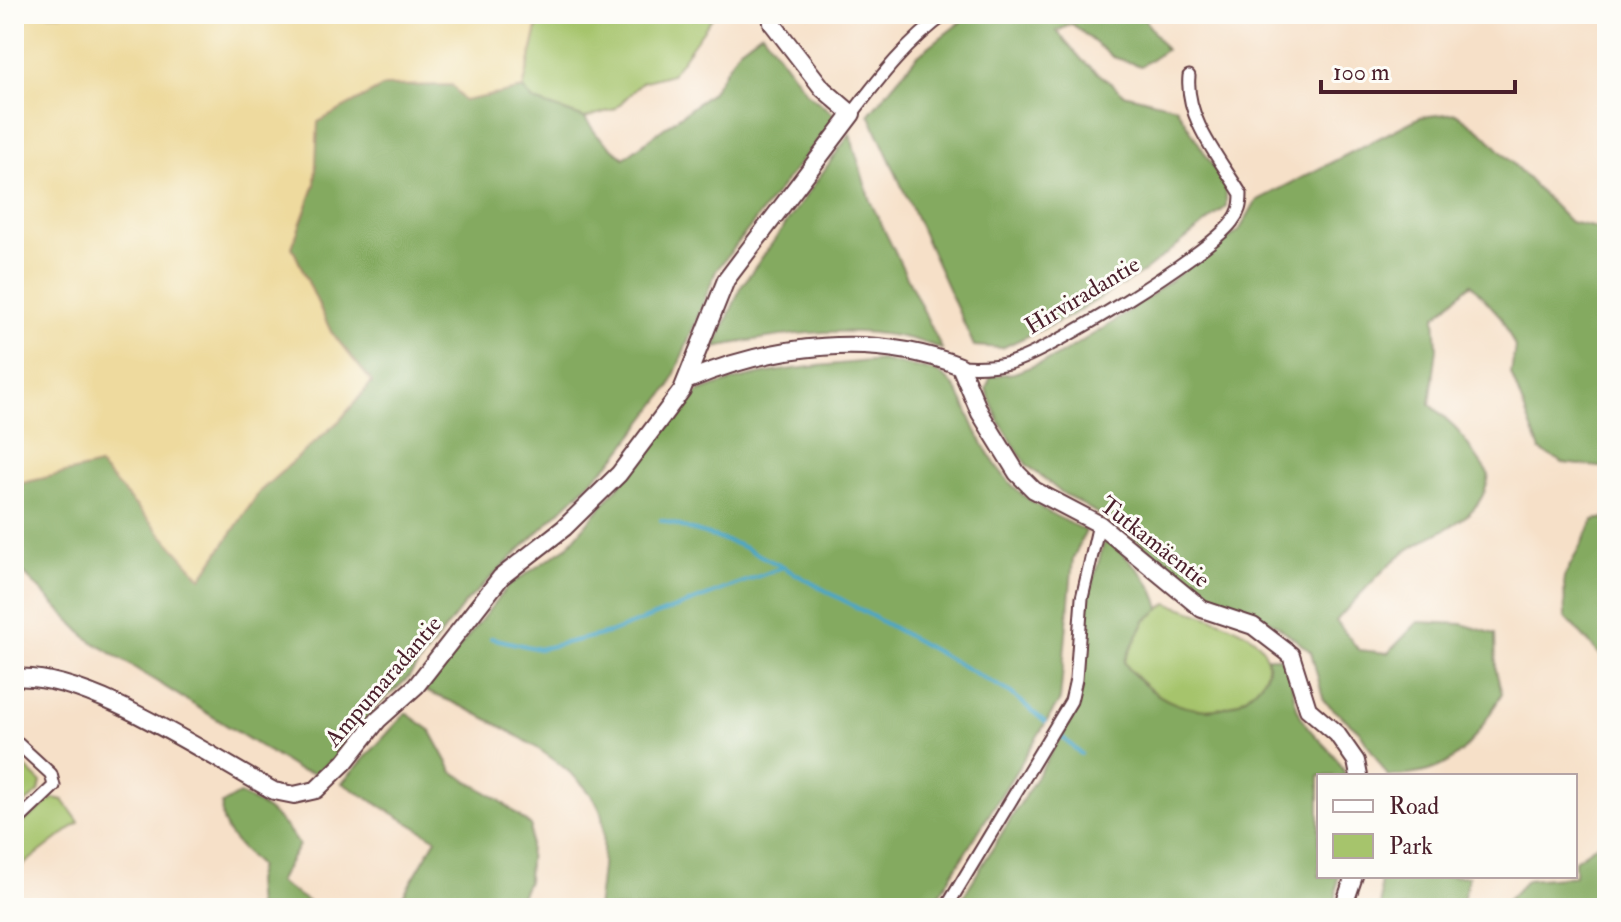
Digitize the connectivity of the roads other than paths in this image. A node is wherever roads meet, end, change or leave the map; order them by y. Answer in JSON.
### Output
{"nodes":[{"id":1,"x":771,"y":14,"type":"edge"},
{"id":2,"x":946,"y":14,"type":"edge"},
{"id":3,"x":1189,"y":76,"type":"dead end"},
{"id":4,"x":852,"y":114,"type":"junction"},
{"id":5,"x":960,"y":366,"type":"junction"},
{"id":6,"x":688,"y":380,"type":"junction"},
{"id":7,"x":1099,"y":524,"type":"junction"},
{"id":8,"x":14,"y":678,"type":"edge"},
{"id":9,"x":14,"y":740,"type":"edge"},
{"id":10,"x":1359,"y":774,"type":"edge"},
{"id":11,"x":14,"y":824,"type":"edge"},
{"id":12,"x":1353,"y":878,"type":"edge"},
{"id":13,"x":946,"y":908,"type":"edge"},
{"id":14,"x":1343,"y":908,"type":"edge"}],
"edges":[{"from":1,"to":4,"type":"street"},
{"from":2,"to":4,"type":"street"},
{"from":3,"to":5,"type":"street","name":"Hirviradantie"},
{"from":4,"to":6,"type":"street","name":"Ampumaradantie"},
{"from":5,"to":6,"type":"street","name":"Hirviradantie"},
{"from":5,"to":7,"type":"street","name":"Tutkamäentie"},
{"from":6,"to":8,"type":"street","name":"Ampumaradantie"},
{"from":7,"to":10,"type":"street","name":"Tutkamäentie"},
{"from":7,"to":13,"type":"street"},
{"from":9,"to":11,"type":"street"},
{"from":12,"to":14,"type":"street"}]}
